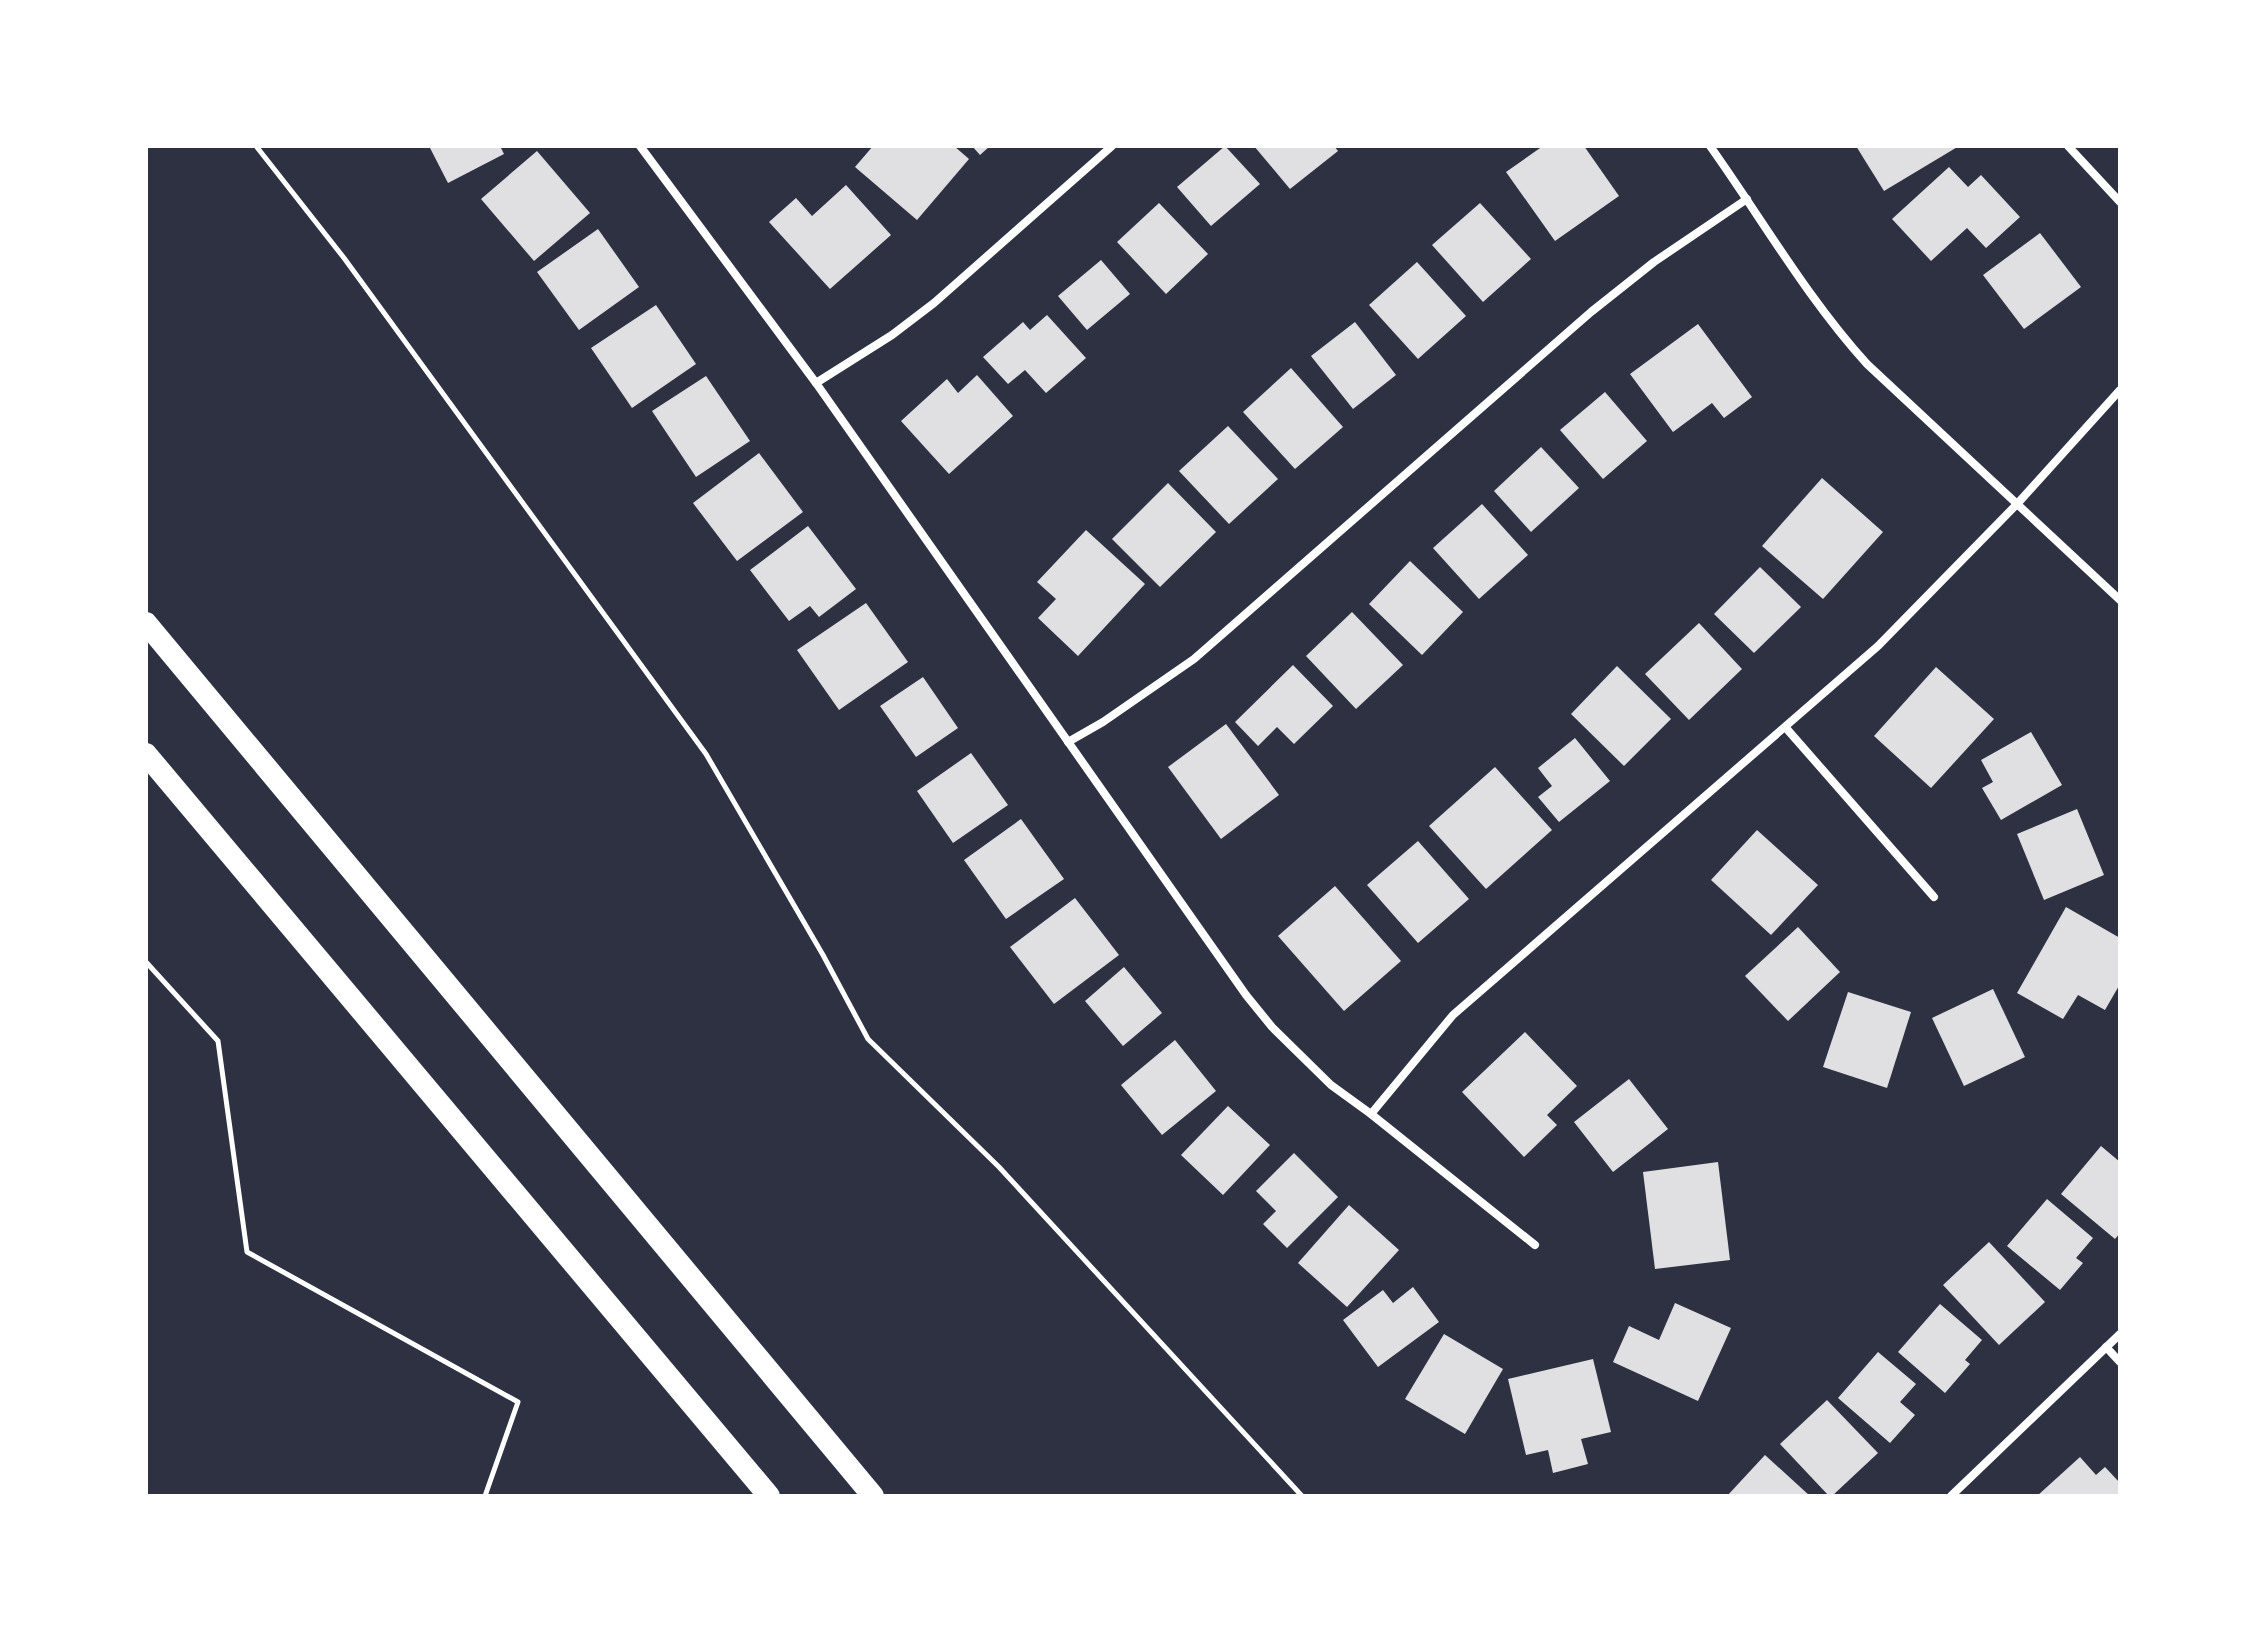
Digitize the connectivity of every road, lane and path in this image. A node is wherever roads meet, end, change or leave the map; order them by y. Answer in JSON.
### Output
{"nodes":[{"id":1,"x":256,"y":146,"type":"edge"},
{"id":2,"x":640,"y":146,"type":"edge"},
{"id":3,"x":1112,"y":146,"type":"edge"},
{"id":4,"x":1710,"y":146,"type":"edge"},
{"id":5,"x":2068,"y":146,"type":"edge"},
{"id":6,"x":1747,"y":199,"type":"junction"},
{"id":7,"x":2120,"y":202,"type":"edge"},
{"id":8,"x":816,"y":383,"type":"junction"},
{"id":9,"x":2120,"y":390,"type":"edge"},
{"id":10,"x":2018,"y":503,"type":"junction"},
{"id":11,"x":2120,"y":600,"type":"edge"},
{"id":12,"x":146,"y":623,"type":"edge"},
{"id":13,"x":1786,"y":728,"type":"junction"},
{"id":14,"x":1068,"y":742,"type":"junction"},
{"id":15,"x":146,"y":754,"type":"edge"},
{"id":16,"x":1934,"y":897,"type":"dead end"},
{"id":17,"x":146,"y":962,"type":"edge"},
{"id":18,"x":1371,"y":1114,"type":"junction"},
{"id":19,"x":1535,"y":1245,"type":"dead end"},
{"id":20,"x":2120,"y":1334,"type":"edge"},
{"id":21,"x":2106,"y":1347,"type":"junction"},
{"id":22,"x":2120,"y":1362,"type":"edge"},
{"id":23,"x":485,"y":1496,"type":"edge"},
{"id":24,"x":769,"y":1496,"type":"edge"},
{"id":25,"x":873,"y":1496,"type":"edge"},
{"id":26,"x":1302,"y":1496,"type":"edge"},
{"id":27,"x":1951,"y":1496,"type":"edge"}],
"edges":[{"from":1,"to":26,"type":"path"},
{"from":2,"to":8,"type":"street"},
{"from":3,"to":8,"type":"street"},
{"from":4,"to":6,"type":"street"},
{"from":5,"to":7,"type":"street"},
{"from":6,"to":10,"type":"street"},
{"from":6,"to":14,"type":"street"},
{"from":8,"to":14,"type":"street"},
{"from":9,"to":10,"type":"street"},
{"from":10,"to":11,"type":"street"},
{"from":10,"to":13,"type":"street"},
{"from":12,"to":25,"type":"highway"},
{"from":13,"to":16,"type":"street"},
{"from":13,"to":18,"type":"street"},
{"from":14,"to":18,"type":"street"},
{"from":15,"to":24,"type":"highway"},
{"from":17,"to":23,"type":"path"},
{"from":18,"to":19,"type":"street"},
{"from":20,"to":21,"type":"street"},
{"from":21,"to":22,"type":"street"},
{"from":21,"to":27,"type":"street"}]}
